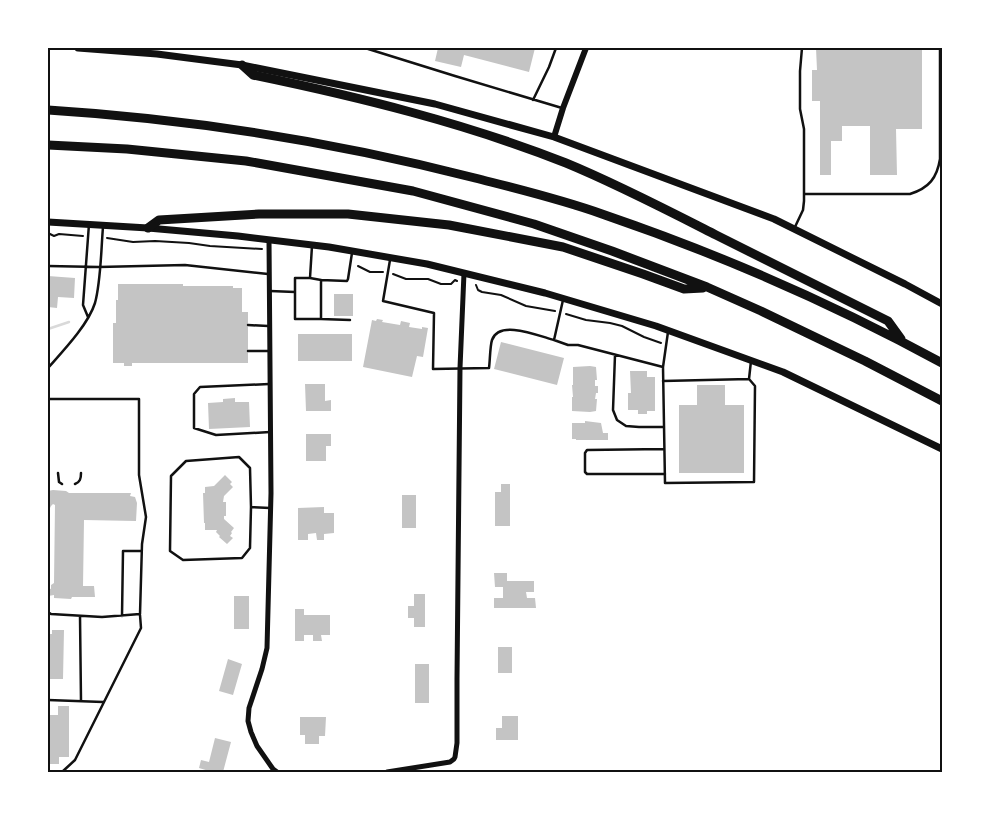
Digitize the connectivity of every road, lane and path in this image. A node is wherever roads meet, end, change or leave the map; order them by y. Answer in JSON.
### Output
{"nodes":[{"id":1,"x":78,"y":48,"type":"edge"},
{"id":2,"x":93,"y":48,"type":"edge"},
{"id":3,"x":365,"y":48,"type":"edge"},
{"id":4,"x":556,"y":48,"type":"edge"},
{"id":5,"x":586,"y":48,"type":"edge"},
{"id":6,"x":802,"y":48,"type":"edge"},
{"id":7,"x":940,"y":48,"type":"edge"},
{"id":8,"x":242,"y":65,"type":"junction"},
{"id":9,"x":533,"y":100,"type":"junction"},
{"id":10,"x":563,"y":108,"type":"junction"},
{"id":11,"x":48,"y":110,"type":"edge"},
{"id":12,"x":554,"y":137,"type":"junction"},
{"id":13,"x":48,"y":145,"type":"edge"},
{"id":14,"x":804,"y":194,"type":"junction"},
{"id":15,"x":48,"y":222,"type":"edge"},
{"id":16,"x":88,"y":224,"type":"junction"},
{"id":17,"x":103,"y":225,"type":"junction"},
{"id":18,"x":148,"y":228,"type":"junction"},
{"id":19,"x":794,"y":229,"type":"junction"},
{"id":20,"x":48,"y":233,"type":"edge"},
{"id":21,"x":88,"y":236,"type":"junction"},
{"id":22,"x":102,"y":237,"type":"junction"},
{"id":23,"x":269,"y":240,"type":"junction"},
{"id":24,"x":312,"y":245,"type":"junction"},
{"id":25,"x":269,"y":249,"type":"junction"},
{"id":26,"x":352,"y":251,"type":"junction"},
{"id":27,"x":390,"y":258,"type":"junction"},
{"id":28,"x":48,"y":266,"type":"edge"},
{"id":29,"x":358,"y":266,"type":"dead end"},
{"id":30,"x":85,"y":267,"type":"junction"},
{"id":31,"x":99,"y":267,"type":"junction"},
{"id":32,"x":388,"y":273,"type":"junction"},
{"id":33,"x":464,"y":273,"type":"junction"},
{"id":34,"x":269,"y":274,"type":"junction"},
{"id":35,"x":310,"y":278,"type":"junction"},
{"id":36,"x":321,"y":280,"type":"junction"},
{"id":37,"x":464,"y":282,"type":"junction"},
{"id":38,"x":707,"y":287,"type":"junction"},
{"id":39,"x":270,"y":291,"type":"junction"},
{"id":40,"x":296,"y":292,"type":"junction"},
{"id":41,"x":564,"y":299,"type":"junction"},
{"id":42,"x":942,"y":304,"type":"edge"},
{"id":43,"x":561,"y":312,"type":"junction"},
{"id":44,"x":88,"y":317,"type":"junction"},
{"id":45,"x":321,"y":319,"type":"junction"},
{"id":46,"x":350,"y":320,"type":"dead end"},
{"id":47,"x":248,"y":325,"type":"dead end"},
{"id":48,"x":270,"y":326,"type":"junction"},
{"id":49,"x":668,"y":330,"type":"junction"},
{"id":50,"x":554,"y":340,"type":"junction"},
{"id":51,"x":903,"y":342,"type":"junction"},
{"id":52,"x":666,"y":344,"type":"junction"},
{"id":53,"x":248,"y":351,"type":"dead end"},
{"id":54,"x":270,"y":351,"type":"junction"},
{"id":55,"x":616,"y":355,"type":"junction"},
{"id":56,"x":751,"y":361,"type":"junction"},
{"id":57,"x":942,"y":363,"type":"edge"},
{"id":58,"x":663,"y":367,"type":"junction"},
{"id":59,"x":48,"y":368,"type":"edge"},
{"id":60,"x":460,"y":368,"type":"junction"},
{"id":61,"x":749,"y":379,"type":"junction"},
{"id":62,"x":663,"y":381,"type":"junction"},
{"id":63,"x":270,"y":384,"type":"junction"},
{"id":64,"x":48,"y":399,"type":"edge"},
{"id":65,"x":942,"y":401,"type":"edge"},
{"id":66,"x":664,"y":427,"type":"junction"},
{"id":67,"x":270,"y":432,"type":"junction"},
{"id":68,"x":664,"y":449,"type":"junction"},
{"id":69,"x":942,"y":449,"type":"edge"},
{"id":70,"x":58,"y":473,"type":"dead end"},
{"id":71,"x":81,"y":473,"type":"dead end"},
{"id":72,"x":665,"y":474,"type":"junction"},
{"id":73,"x":62,"y":484,"type":"dead end"},
{"id":74,"x":75,"y":484,"type":"dead end"},
{"id":75,"x":251,"y":506,"type":"junction"},
{"id":76,"x":270,"y":508,"type":"junction"},
{"id":77,"x":141,"y":551,"type":"junction"},
{"id":78,"x":48,"y":612,"type":"edge"},
{"id":79,"x":140,"y":614,"type":"junction"},
{"id":80,"x":80,"y":616,"type":"junction"},
{"id":81,"x":122,"y":616,"type":"junction"},
{"id":82,"x":48,"y":700,"type":"edge"},
{"id":83,"x":80,"y":701,"type":"junction"},
{"id":84,"x":104,"y":702,"type":"junction"},
{"id":85,"x":422,"y":769,"type":"edge"},
{"id":86,"x":62,"y":772,"type":"edge"},
{"id":87,"x":276,"y":772,"type":"edge"},
{"id":88,"x":387,"y":772,"type":"edge"}],
"edges":[{"from":1,"to":2,"type":"main road"},
{"from":2,"to":8,"type":"main road"},
{"from":3,"to":9,"type":"lane"},
{"from":4,"to":9,"type":"lane"},
{"from":5,"to":10,"type":"street"},
{"from":6,"to":14,"type":"lane"},
{"from":7,"to":14,"type":"lane"},
{"from":8,"to":12,"type":"main road"},
{"from":8,"to":51,"type":"highway"},
{"from":9,"to":10,"type":"lane"},
{"from":10,"to":12,"type":"street"},
{"from":11,"to":51,"type":"highway"},
{"from":12,"to":19,"type":"main road"},
{"from":13,"to":38,"type":"highway"},
{"from":14,"to":19,"type":"lane"},
{"from":15,"to":16,"type":"main road"},
{"from":16,"to":17,"type":"main road"},
{"from":16,"to":21,"type":"lane"},
{"from":17,"to":18,"type":"main road"},
{"from":17,"to":22,"type":"lane"},
{"from":18,"to":23,"type":"main road"},
{"from":18,"to":38,"type":"highway"},
{"from":19,"to":42,"type":"main road"},
{"from":20,"to":21,"type":"path"},
{"from":21,"to":30,"type":"lane"},
{"from":22,"to":25,"type":"path"},
{"from":22,"to":31,"type":"lane"},
{"from":23,"to":24,"type":"main road"},
{"from":23,"to":25,"type":"street"},
{"from":24,"to":26,"type":"main road"},
{"from":24,"to":35,"type":"lane"},
{"from":25,"to":34,"type":"street"},
{"from":26,"to":27,"type":"main road"},
{"from":26,"to":36,"type":"lane"},
{"from":27,"to":32,"type":"lane"},
{"from":27,"to":33,"type":"main road"},
{"from":28,"to":30,"type":"lane"},
{"from":29,"to":32,"type":"path"},
{"from":30,"to":31,"type":"lane"},
{"from":30,"to":44,"type":"lane"},
{"from":31,"to":34,"type":"lane"},
{"from":31,"to":44,"type":"lane"},
{"from":32,"to":37,"type":"path"},
{"from":32,"to":60,"type":"lane"},
{"from":33,"to":37,"type":"street"},
{"from":33,"to":41,"type":"main road"},
{"from":34,"to":39,"type":"street"},
{"from":35,"to":36,"type":"lane"},
{"from":35,"to":40,"type":"lane"},
{"from":36,"to":45,"type":"lane"},
{"from":37,"to":43,"type":"path"},
{"from":37,"to":60,"type":"street"},
{"from":38,"to":65,"type":"highway"},
{"from":39,"to":40,"type":"lane"},
{"from":39,"to":48,"type":"street"},
{"from":40,"to":45,"type":"lane"},
{"from":41,"to":43,"type":"lane"},
{"from":41,"to":49,"type":"main road"},
{"from":43,"to":50,"type":"lane"},
{"from":43,"to":52,"type":"path"},
{"from":44,"to":59,"type":"lane"},
{"from":45,"to":46,"type":"lane"},
{"from":47,"to":48,"type":"lane"},
{"from":48,"to":54,"type":"street"},
{"from":49,"to":52,"type":"lane"},
{"from":49,"to":56,"type":"main road"},
{"from":50,"to":55,"type":"lane"},
{"from":50,"to":60,"type":"lane"},
{"from":51,"to":57,"type":"highway"},
{"from":52,"to":58,"type":"lane"},
{"from":53,"to":54,"type":"lane"},
{"from":54,"to":63,"type":"street"},
{"from":55,"to":58,"type":"lane"},
{"from":55,"to":66,"type":"lane"},
{"from":56,"to":61,"type":"lane"},
{"from":56,"to":69,"type":"main road"},
{"from":58,"to":62,"type":"lane"},
{"from":60,"to":85,"type":"street"},
{"from":61,"to":62,"type":"lane"},
{"from":61,"to":72,"type":"lane"},
{"from":62,"to":66,"type":"lane"},
{"from":63,"to":67,"type":"street"},
{"from":63,"to":67,"type":"lane"},
{"from":64,"to":77,"type":"lane"},
{"from":66,"to":68,"type":"lane"},
{"from":67,"to":76,"type":"street"},
{"from":68,"to":72,"type":"lane"},
{"from":68,"to":72,"type":"lane"},
{"from":70,"to":73,"type":"lane"},
{"from":71,"to":74,"type":"lane"},
{"from":75,"to":75,"type":"lane"},
{"from":75,"to":76,"type":"lane"},
{"from":76,"to":87,"type":"street"},
{"from":77,"to":79,"type":"lane"},
{"from":77,"to":81,"type":"lane"},
{"from":78,"to":80,"type":"lane"},
{"from":79,"to":81,"type":"lane"},
{"from":79,"to":84,"type":"lane"},
{"from":80,"to":81,"type":"lane"},
{"from":80,"to":83,"type":"lane"},
{"from":82,"to":83,"type":"lane"},
{"from":83,"to":84,"type":"lane"},
{"from":84,"to":86,"type":"lane"},
{"from":85,"to":88,"type":"street"}]}
